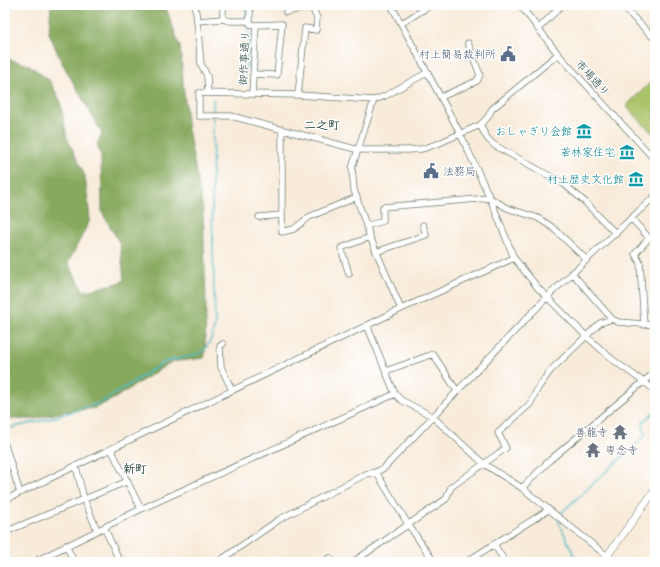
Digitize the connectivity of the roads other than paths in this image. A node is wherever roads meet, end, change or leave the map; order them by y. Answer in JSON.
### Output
{"nodes":[{"id":1,"x":195,"y":5,"type":"edge"},
{"id":2,"x":223,"y":5,"type":"edge"},
{"id":3,"x":250,"y":5,"type":"edge"},
{"id":4,"x":320,"y":5,"type":"edge"},
{"id":5,"x":391,"y":5,"type":"edge"},
{"id":6,"x":431,"y":5,"type":"edge"},
{"id":7,"x":520,"y":5,"type":"edge"},
{"id":8,"x":562,"y":5,"type":"edge"},
{"id":9,"x":621,"y":5,"type":"edge"},
{"id":10,"x":312,"y":6,"type":"junction"},
{"id":11,"x":286,"y":12,"type":"dead end"},
{"id":12,"x":223,"y":19,"type":"junction"},
{"id":13,"x":197,"y":21,"type":"junction"},
{"id":14,"x":250,"y":21,"type":"junction"},
{"id":15,"x":402,"y":23,"type":"junction"},
{"id":16,"x":256,"y":25,"type":"junction"},
{"id":17,"x":538,"y":29,"type":"junction"},
{"id":18,"x":655,"y":39,"type":"edge"},
{"id":19,"x":468,"y":44,"type":"dead end"},
{"id":20,"x":558,"y":54,"type":"junction"},
{"id":21,"x":428,"y":72,"type":"junction"},
{"id":22,"x":253,"y":74,"type":"junction"},
{"id":23,"x":208,"y":92,"type":"junction"},
{"id":24,"x":252,"y":93,"type":"junction"},
{"id":25,"x":298,"y":95,"type":"junction"},
{"id":26,"x":441,"y":97,"type":"junction"},
{"id":27,"x":374,"y":100,"type":"junction"},
{"id":28,"x":480,"y":125,"type":"junction"},
{"id":29,"x":282,"y":129,"type":"junction"},
{"id":30,"x":460,"y":133,"type":"junction"},
{"id":31,"x":359,"y":150,"type":"junction"},
{"id":32,"x":655,"y":160,"type":"edge"},
{"id":33,"x":655,"y":196,"type":"edge"},
{"id":34,"x":357,"y":197,"type":"junction"},
{"id":35,"x":490,"y":198,"type":"junction"},
{"id":36,"x":282,"y":215,"type":"junction"},
{"id":37,"x":259,"y":217,"type":"dead end"},
{"id":38,"x":632,"y":219,"type":"junction"},
{"id":39,"x":423,"y":225,"type":"dead end"},
{"id":40,"x":366,"y":226,"type":"junction"},
{"id":41,"x":616,"y":234,"type":"junction"},
{"id":42,"x":370,"y":237,"type":"junction"},
{"id":43,"x":376,"y":252,"type":"junction"},
{"id":44,"x":514,"y":258,"type":"junction"},
{"id":45,"x":586,"y":260,"type":"junction"},
{"id":46,"x":572,"y":273,"type":"junction"},
{"id":47,"x":349,"y":274,"type":"dead end"},
{"id":48,"x":548,"y":296,"type":"junction"},
{"id":49,"x":401,"y":309,"type":"junction"},
{"id":50,"x":612,"y":320,"type":"junction"},
{"id":51,"x":367,"y":325,"type":"junction"},
{"id":52,"x":644,"y":325,"type":"junction"},
{"id":53,"x":655,"y":325,"type":"edge"},
{"id":54,"x":586,"y":336,"type":"junction"},
{"id":55,"x":223,"y":344,"type":"dead end"},
{"id":56,"x":386,"y":371,"type":"junction"},
{"id":57,"x":655,"y":372,"type":"edge"},
{"id":58,"x":642,"y":382,"type":"junction"},
{"id":59,"x":232,"y":390,"type":"junction"},
{"id":60,"x":655,"y":390,"type":"edge"},
{"id":61,"x":457,"y":391,"type":"junction"},
{"id":62,"x":395,"y":394,"type":"junction"},
{"id":63,"x":432,"y":416,"type":"junction"},
{"id":64,"x":5,"y":445,"type":"edge"},
{"id":65,"x":111,"y":449,"type":"junction"},
{"id":66,"x":484,"y":464,"type":"junction"},
{"id":67,"x":76,"y":467,"type":"junction"},
{"id":68,"x":376,"y":472,"type":"junction"},
{"id":69,"x":128,"y":481,"type":"junction"},
{"id":70,"x":522,"y":488,"type":"junction"},
{"id":71,"x":655,"y":490,"type":"edge"},
{"id":72,"x":20,"y":493,"type":"junction"},
{"id":73,"x":6,"y":498,"type":"edge"},
{"id":74,"x":84,"y":499,"type":"junction"},
{"id":75,"x":141,"y":509,"type":"junction"},
{"id":76,"x":548,"y":510,"type":"junction"},
{"id":77,"x":408,"y":524,"type":"junction"},
{"id":78,"x":104,"y":527,"type":"junction"},
{"id":79,"x":97,"y":530,"type":"junction"},
{"id":80,"x":5,"y":532,"type":"edge"},
{"id":81,"x":494,"y":544,"type":"junction"},
{"id":82,"x":66,"y":545,"type":"junction"},
{"id":83,"x":607,"y":556,"type":"junction"},
{"id":84,"x":34,"y":562,"type":"edge"},
{"id":85,"x":74,"y":562,"type":"edge"},
{"id":86,"x":120,"y":562,"type":"edge"},
{"id":87,"x":218,"y":562,"type":"edge"},
{"id":88,"x":324,"y":562,"type":"edge"},
{"id":89,"x":333,"y":562,"type":"edge"},
{"id":90,"x":353,"y":562,"type":"edge"},
{"id":91,"x":434,"y":562,"type":"edge"},
{"id":92,"x":466,"y":562,"type":"edge"},
{"id":93,"x":505,"y":562,"type":"edge"},
{"id":94,"x":614,"y":562,"type":"edge"}],
"edges":[{"from":1,"to":13,"type":"street"},
{"from":2,"to":12,"type":"street"},
{"from":3,"to":14,"type":"street","name":"御作事通り"},
{"from":4,"to":10,"type":"street"},
{"from":5,"to":15,"type":"street"},
{"from":6,"to":15,"type":"street"},
{"from":7,"to":17,"type":"street","name":"市場通り"},
{"from":8,"to":17,"type":"street"},
{"from":9,"to":18,"type":"street"},
{"from":10,"to":11,"type":"street"},
{"from":10,"to":25,"type":"street"},
{"from":12,"to":13,"type":"street"},
{"from":12,"to":14,"type":"street"},
{"from":13,"to":23,"type":"street"},
{"from":14,"to":16,"type":"street","name":"御作事通り"},
{"from":15,"to":21,"type":"street"},
{"from":16,"to":22,"type":"street","name":"御作事通り"},
{"from":16,"to":22,"type":"street"},
{"from":17,"to":20,"type":"street","name":"市場通り"},
{"from":19,"to":26,"type":"street"},
{"from":20,"to":28,"type":"street"},
{"from":20,"to":32,"type":"street","name":"市場通り"},
{"from":21,"to":26,"type":"street"},
{"from":21,"to":27,"type":"street"},
{"from":22,"to":24,"type":"street","name":"御作事通り"},
{"from":23,"to":24,"type":"street"},
{"from":23,"to":29,"type":"street"},
{"from":24,"to":25,"type":"street"},
{"from":25,"to":27,"type":"street"},
{"from":26,"to":30,"type":"street"},
{"from":27,"to":31,"type":"street"},
{"from":28,"to":30,"type":"street"},
{"from":28,"to":41,"type":"street"},
{"from":29,"to":31,"type":"street"},
{"from":29,"to":36,"type":"street"},
{"from":30,"to":31,"type":"street"},
{"from":30,"to":35,"type":"street"},
{"from":31,"to":34,"type":"street"},
{"from":33,"to":38,"type":"street"},
{"from":34,"to":36,"type":"street"},
{"from":34,"to":40,"type":"street"},
{"from":35,"to":40,"type":"street"},
{"from":35,"to":44,"type":"street"},
{"from":35,"to":45,"type":"street"},
{"from":36,"to":37,"type":"street"},
{"from":38,"to":41,"type":"street"},
{"from":38,"to":52,"type":"street"},
{"from":39,"to":43,"type":"street"},
{"from":40,"to":42,"type":"street"},
{"from":41,"to":45,"type":"street"},
{"from":42,"to":43,"type":"street"},
{"from":42,"to":47,"type":"street"},
{"from":43,"to":49,"type":"street"},
{"from":44,"to":48,"type":"street"},
{"from":44,"to":49,"type":"street"},
{"from":45,"to":46,"type":"street"},
{"from":46,"to":48,"type":"street"},
{"from":46,"to":50,"type":"street"},
{"from":48,"to":54,"type":"street"},
{"from":48,"to":61,"type":"street"},
{"from":49,"to":51,"type":"street"},
{"from":50,"to":52,"type":"street"},
{"from":50,"to":54,"type":"street"},
{"from":51,"to":56,"type":"street"},
{"from":51,"to":59,"type":"street"},
{"from":52,"to":53,"type":"street"},
{"from":54,"to":58,"type":"street"},
{"from":54,"to":66,"type":"street"},
{"from":55,"to":59,"type":"street"},
{"from":56,"to":61,"type":"street"},
{"from":56,"to":62,"type":"street"},
{"from":57,"to":58,"type":"street"},
{"from":58,"to":60,"type":"street"},
{"from":58,"to":70,"type":"street"},
{"from":59,"to":65,"type":"street"},
{"from":61,"to":63,"type":"street"},
{"from":62,"to":63,"type":"street"},
{"from":62,"to":75,"type":"street"},
{"from":63,"to":66,"type":"street"},
{"from":63,"to":68,"type":"street"},
{"from":64,"to":72,"type":"street"},
{"from":65,"to":67,"type":"street"},
{"from":65,"to":69,"type":"street"},
{"from":66,"to":70,"type":"street"},
{"from":66,"to":77,"type":"street"},
{"from":67,"to":72,"type":"street"},
{"from":67,"to":74,"type":"street"},
{"from":68,"to":77,"type":"street"},
{"from":68,"to":87,"type":"street"},
{"from":69,"to":74,"type":"street"},
{"from":69,"to":75,"type":"street"},
{"from":70,"to":76,"type":"street"},
{"from":71,"to":83,"type":"main road"},
{"from":72,"to":73,"type":"street"},
{"from":74,"to":79,"type":"street"},
{"from":74,"to":80,"type":"street"},
{"from":75,"to":78,"type":"street"},
{"from":76,"to":81,"type":"street"},
{"from":76,"to":83,"type":"street"},
{"from":77,"to":90,"type":"street"},
{"from":77,"to":91,"type":"street"},
{"from":78,"to":79,"type":"street"},
{"from":78,"to":86,"type":"street"},
{"from":79,"to":82,"type":"street"},
{"from":81,"to":92,"type":"street"},
{"from":81,"to":93,"type":"street"},
{"from":82,"to":84,"type":"street"},
{"from":82,"to":85,"type":"street"},
{"from":83,"to":94,"type":"main road"},
{"from":88,"to":89,"type":"street"}]}
